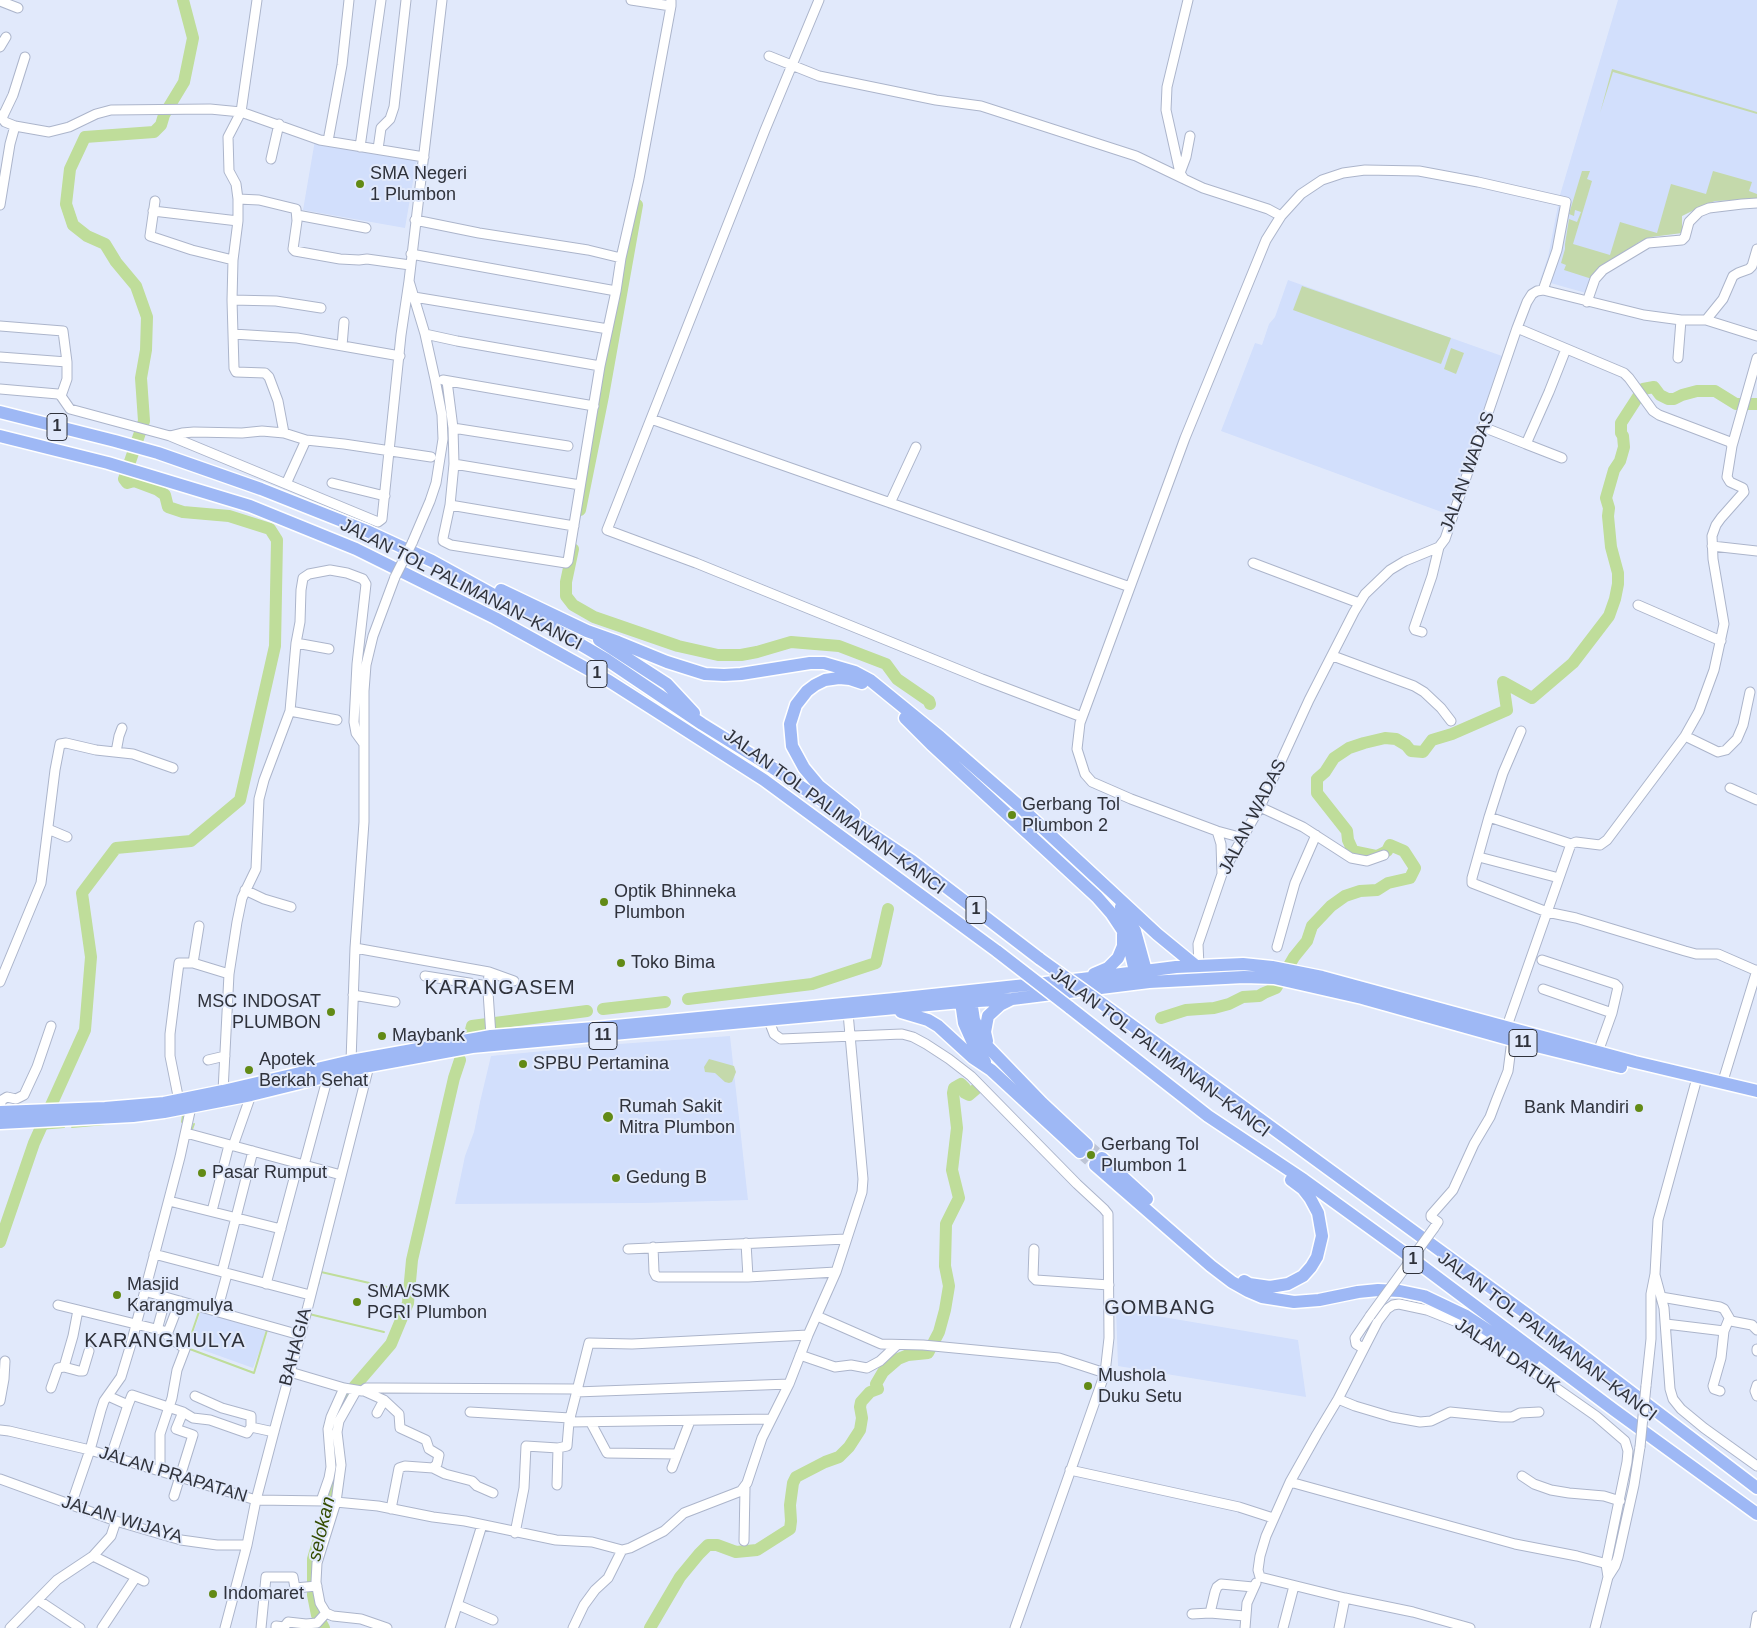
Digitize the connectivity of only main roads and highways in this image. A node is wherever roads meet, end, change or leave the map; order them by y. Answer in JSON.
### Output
{"nodes":[{"id":1,"x":0,"y":412,"type":"edge"},
{"id":2,"x":0,"y":436,"type":"edge"},
{"id":3,"x":432,"y":561,"type":"junction"},
{"id":4,"x":587,"y":631,"type":"junction"},
{"id":5,"x":702,"y":724,"type":"junction"},
{"id":6,"x":912,"y":861,"type":"junction"},
{"id":7,"x":1111,"y":892,"type":"junction"},
{"id":8,"x":1123,"y":929,"type":"junction"},
{"id":9,"x":1197,"y":966,"type":"junction"},
{"id":10,"x":1276,"y":973,"type":"junction"},
{"id":11,"x":1143,"y":978,"type":"junction"},
{"id":12,"x":1082,"y":979,"type":"junction"},
{"id":13,"x":1201,"y":979,"type":"junction"},
{"id":14,"x":965,"y":997,"type":"junction"},
{"id":15,"x":1012,"y":999,"type":"junction"},
{"id":16,"x":892,"y":1009,"type":"junction"},
{"id":17,"x":1509,"y":1034,"type":"junction"},
{"id":18,"x":560,"y":1035,"type":"junction"},
{"id":19,"x":528,"y":1037,"type":"junction"},
{"id":20,"x":988,"y":1047,"type":"junction"},
{"id":21,"x":991,"y":1070,"type":"junction"},
{"id":22,"x":1696,"y":1082,"type":"junction"},
{"id":23,"x":1757,"y":1091,"type":"edge"},
{"id":24,"x":1757,"y":1100,"type":"edge"},
{"id":25,"x":0,"y":1112,"type":"edge"},
{"id":26,"x":64,"y":1114,"type":"junction"},
{"id":27,"x":26,"y":1116,"type":"junction"},
{"id":28,"x":1208,"y":1116,"type":"junction"},
{"id":29,"x":0,"y":1123,"type":"edge"},
{"id":30,"x":1614,"y":1410,"type":"junction"},
{"id":31,"x":1757,"y":1488,"type":"edge"},
{"id":32,"x":1757,"y":1514,"type":"edge"}],
"edges":[{"from":1,"to":3,"type":"highway","name":"JALAN TOL PALIMANAN–KANCI","number":"1"},
{"from":2,"to":28,"type":"highway","name":"JALAN TOL PALIMANAN–KANCI","number":"1","bridge":true},
{"from":3,"to":4,"type":"highway"},
{"from":3,"to":5,"type":"highway","name":"JALAN TOL PALIMANAN–KANCI","number":"1"},
{"from":4,"to":5,"type":"highway"},
{"from":4,"to":7,"type":"highway"},
{"from":5,"to":6,"type":"highway","name":"JALAN TOL PALIMANAN–KANCI","number":"1"},
{"from":6,"to":8,"type":"highway"},
{"from":6,"to":31,"type":"highway","name":"JALAN TOL PALIMANAN–KANCI","number":"1","bridge":true},
{"from":7,"to":9,"type":"highway"},
{"from":7,"to":11,"type":"highway"},
{"from":8,"to":11,"type":"highway"},
{"from":8,"to":12,"type":"highway"},
{"from":9,"to":10,"type":"highway","number":"11"},
{"from":9,"to":11,"type":"highway","number":"11"},
{"from":9,"to":13,"type":"highway"},
{"from":10,"to":13,"type":"highway","number":"11"},
{"from":10,"to":17,"type":"highway","number":"11"},
{"from":10,"to":17,"type":"highway","number":"11"},
{"from":11,"to":12,"type":"highway","number":"11"},
{"from":11,"to":13,"type":"highway","number":"11"},
{"from":11,"to":15,"type":"highway","number":"11"},
{"from":12,"to":14,"type":"highway","number":"11"},
{"from":14,"to":15,"type":"highway","number":"11"},
{"from":14,"to":16,"type":"highway","number":"11"},
{"from":14,"to":18,"type":"highway","number":"11"},
{"from":14,"to":20,"type":"highway"},
{"from":14,"to":21,"type":"highway"},
{"from":15,"to":20,"type":"highway"},
{"from":16,"to":18,"type":"highway","number":"11"},
{"from":16,"to":21,"type":"highway"},
{"from":17,"to":22,"type":"highway","number":"11"},
{"from":18,"to":19,"type":"highway","number":"11"},
{"from":19,"to":26,"type":"highway","number":"11"},
{"from":19,"to":26,"type":"highway","number":"11"},
{"from":20,"to":21,"type":"highway"},
{"from":22,"to":23,"type":"highway","number":"11"},
{"from":22,"to":24,"type":"highway","number":"11"},
{"from":25,"to":27,"type":"highway","number":"11"},
{"from":26,"to":27,"type":"highway","number":"11"},
{"from":27,"to":29,"type":"highway","number":"11"},
{"from":28,"to":30,"type":"highway","name":"JALAN TOL PALIMANAN–KANCI","number":"1"},
{"from":28,"to":30,"type":"highway"},
{"from":30,"to":32,"type":"highway","name":"JALAN TOL PALIMANAN–KANCI","number":"1"}]}
